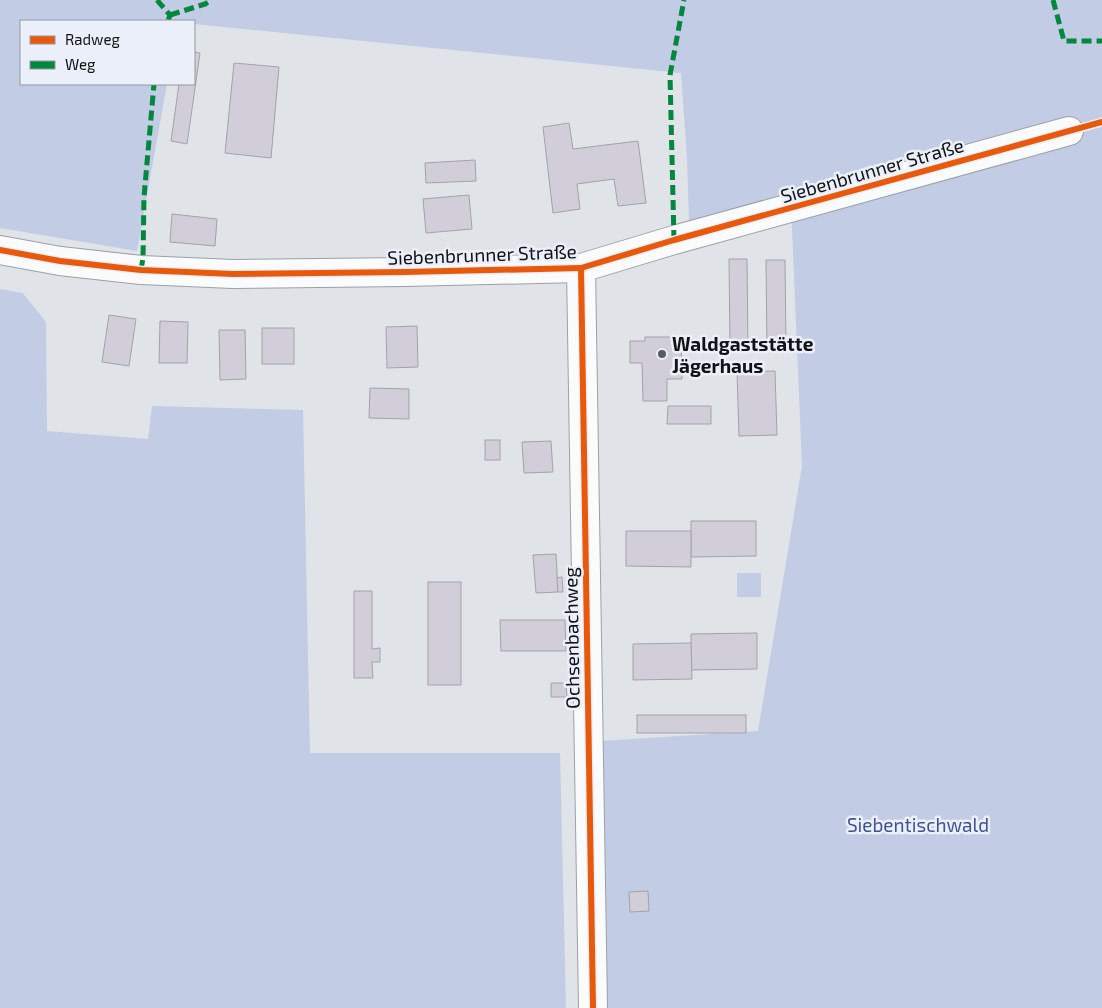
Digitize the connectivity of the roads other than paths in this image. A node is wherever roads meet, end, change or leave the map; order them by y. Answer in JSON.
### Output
{"nodes":[{"id":1,"x":1068,"y":131,"type":"dead end"},
{"id":2,"x":0,"y":250,"type":"edge"},
{"id":3,"x":581,"y":268,"type":"junction"},
{"id":4,"x":593,"y":1008,"type":"edge"}],
"edges":[{"from":1,"to":3,"type":"street","name":"Siebenbrunner Straße"},
{"from":2,"to":3,"type":"street","name":"Siebenbrunner Straße"},
{"from":3,"to":4,"type":"street","name":"Ochsenbachweg"}]}
